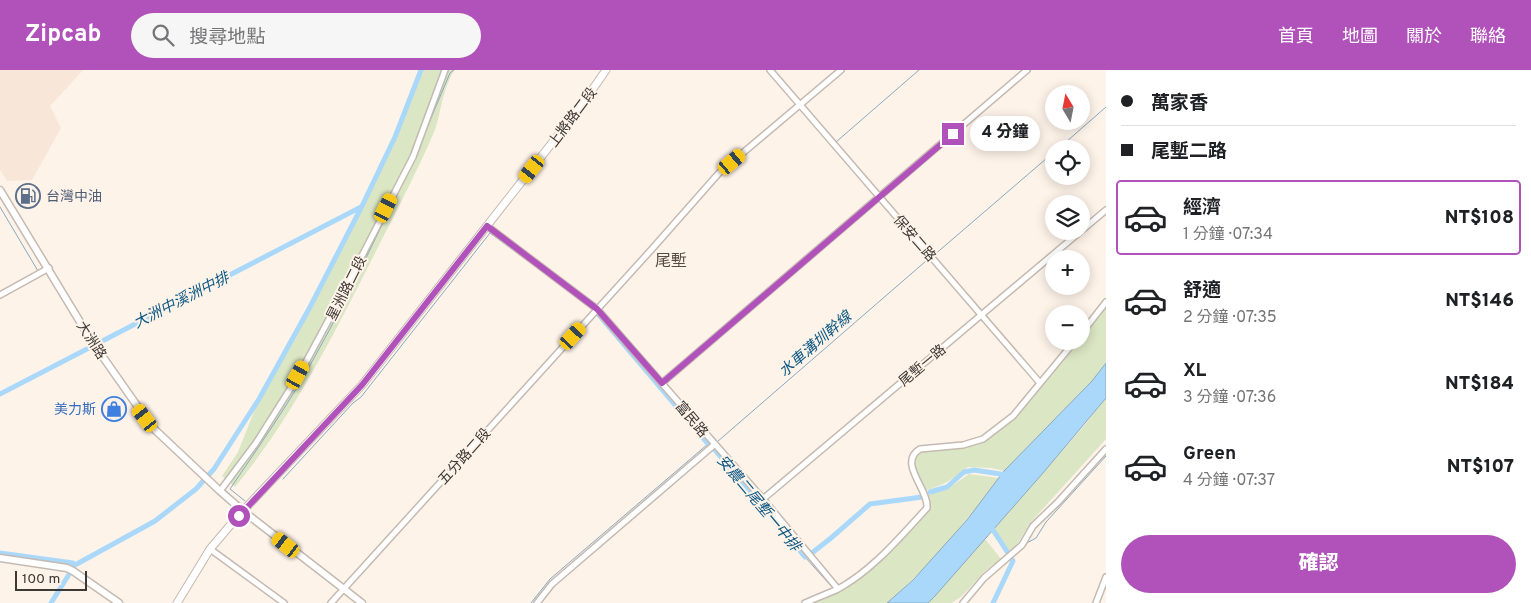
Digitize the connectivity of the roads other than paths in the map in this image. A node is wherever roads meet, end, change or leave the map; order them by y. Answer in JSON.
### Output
{"nodes":[{"id":1,"x":445,"y":70,"type":"edge"},
{"id":2,"x":606,"y":70,"type":"edge"},
{"id":3,"x":770,"y":70,"type":"edge"},
{"id":4,"x":841,"y":70,"type":"edge"},
{"id":5,"x":1027,"y":70,"type":"edge"},
{"id":6,"x":800,"y":105,"type":"junction"},
{"id":7,"x":0,"y":190,"type":"edge"},
{"id":8,"x":879,"y":197,"type":"junction"},
{"id":9,"x":1106,"y":210,"type":"edge"},
{"id":10,"x":1090,"y":223,"type":"edge"},
{"id":11,"x":487,"y":226,"type":"junction"},
{"id":12,"x":1070,"y":240,"type":"edge"},
{"id":13,"x":48,"y":268,"type":"junction"},
{"id":14,"x":0,"y":295,"type":"edge"},
{"id":15,"x":1106,"y":302,"type":"edge"},
{"id":16,"x":597,"y":309,"type":"junction"},
{"id":17,"x":982,"y":315,"type":"junction"},
{"id":18,"x":1090,"y":322,"type":"edge"},
{"id":19,"x":1068,"y":350,"type":"edge"},
{"id":20,"x":662,"y":383,"type":"junction"},
{"id":21,"x":1040,"y":383,"type":"junction"},
{"id":22,"x":714,"y":444,"type":"junction"},
{"id":23,"x":1106,"y":449,"type":"edge"},
{"id":24,"x":220,"y":491,"type":"junction"},
{"id":25,"x":763,"y":499,"type":"junction"},
{"id":26,"x":243,"y":511,"type":"junction"},
{"id":27,"x":210,"y":549,"type":"junction"},
{"id":28,"x":0,"y":558,"type":"edge"},
{"id":29,"x":1106,"y":577,"type":"edge"},
{"id":30,"x":344,"y":589,"type":"junction"},
{"id":31,"x":838,"y":589,"type":"junction"},
{"id":32,"x":119,"y":603,"type":"edge"},
{"id":33,"x":177,"y":603,"type":"edge"},
{"id":34,"x":284,"y":603,"type":"edge"},
{"id":35,"x":331,"y":603,"type":"edge"},
{"id":36,"x":362,"y":603,"type":"edge"},
{"id":37,"x":537,"y":603,"type":"edge"},
{"id":38,"x":805,"y":603,"type":"edge"},
{"id":39,"x":963,"y":603,"type":"edge"},
{"id":40,"x":1096,"y":603,"type":"edge"}],
"edges":[{"from":1,"to":24,"type":"street","name":"星洲路二段"},
{"from":2,"to":11,"type":"main road","name":"上將路二段"},
{"from":3,"to":6,"type":"street","name":"保安二路"},
{"from":4,"to":6,"type":"street","name":"五分路二段"},
{"from":5,"to":8,"type":"street"},
{"from":6,"to":8,"type":"street","name":"保安二路"},
{"from":6,"to":16,"type":"street","name":"五分路二段"},
{"from":7,"to":13,"type":"street","name":"大洲路"},
{"from":8,"to":17,"type":"street","name":"保安二路"},
{"from":8,"to":20,"type":"street"},
{"from":9,"to":10,"type":"street","name":"尾塹一路"},
{"from":11,"to":16,"type":"street","name":"富民路"},
{"from":11,"to":26,"type":"main road","name":"上將路二段"},
{"from":12,"to":17,"type":"street","name":"尾塹一路"},
{"from":13,"to":14,"type":"street"},
{"from":13,"to":24,"type":"street","name":"大洲路"},
{"from":15,"to":18,"type":"street"},
{"from":16,"to":20,"type":"street","name":"富民路"},
{"from":16,"to":30,"type":"street","name":"五分路二段"},
{"from":17,"to":21,"type":"street","name":"保安二路"},
{"from":17,"to":25,"type":"street","name":"尾塹一路"},
{"from":19,"to":21,"type":"street"},
{"from":20,"to":22,"type":"street","name":"富民路"},
{"from":21,"to":31,"type":"street"},
{"from":22,"to":25,"type":"street","name":"富民路"},
{"from":22,"to":37,"type":"street"},
{"from":23,"to":39,"type":"street"},
{"from":24,"to":26,"type":"street"},
{"from":25,"to":31,"type":"street","name":"富民路"},
{"from":26,"to":27,"type":"main road","name":"上將路二段"},
{"from":26,"to":30,"type":"street"},
{"from":27,"to":33,"type":"main road","name":"上將路二段"},
{"from":27,"to":34,"type":"street"},
{"from":28,"to":32,"type":"street"},
{"from":29,"to":40,"type":"street"},
{"from":30,"to":35,"type":"street","name":"五分路二段"},
{"from":30,"to":36,"type":"street"},
{"from":31,"to":38,"type":"street"}]}
